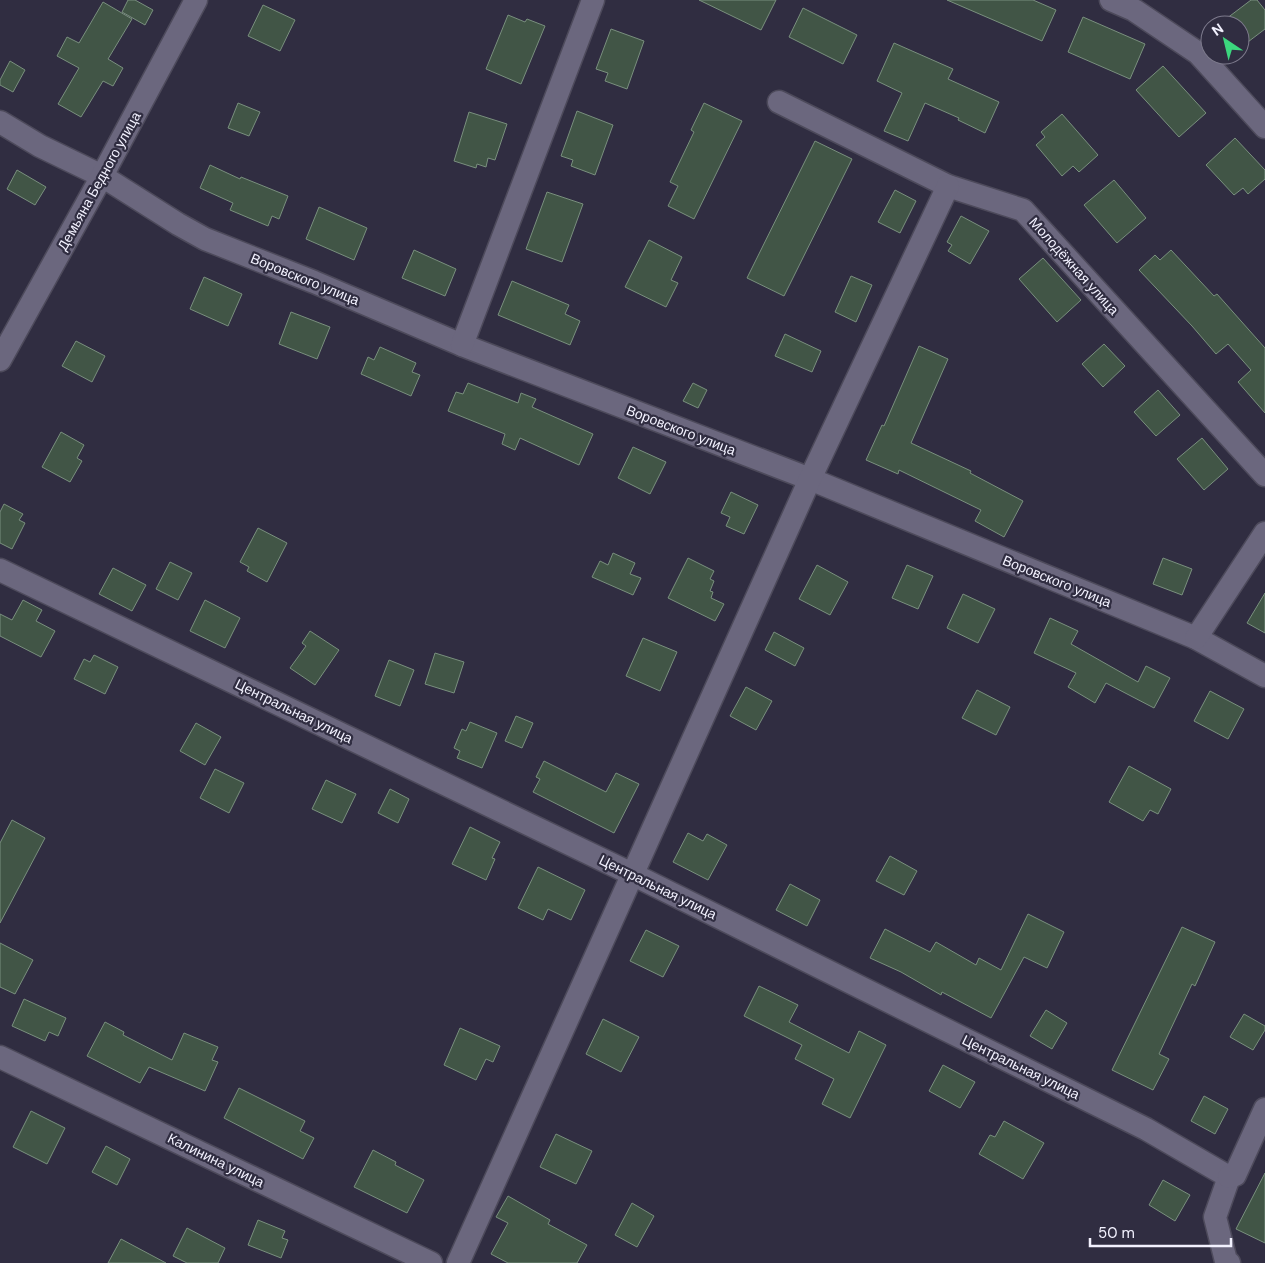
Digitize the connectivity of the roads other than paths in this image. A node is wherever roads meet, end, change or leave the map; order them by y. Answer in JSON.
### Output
{"nodes":[{"id":1,"x":196,"y":0,"type":"edge"},
{"id":2,"x":593,"y":0,"type":"edge"},
{"id":3,"x":1111,"y":0,"type":"edge"},
{"id":4,"x":779,"y":102,"type":"dead end"},
{"id":5,"x":0,"y":122,"type":"edge"},
{"id":6,"x":1265,"y":127,"type":"edge"},
{"id":7,"x":102,"y":176,"type":"junction"},
{"id":8,"x":948,"y":186,"type":"junction"},
{"id":9,"x":462,"y":345,"type":"junction"},
{"id":10,"x":0,"y":360,"type":"edge"},
{"id":11,"x":1265,"y":475,"type":"edge"},
{"id":12,"x":810,"y":479,"type":"junction"},
{"id":13,"x":1265,"y":533,"type":"edge"},
{"id":14,"x":0,"y":570,"type":"edge"},
{"id":15,"x":1196,"y":638,"type":"junction"},
{"id":16,"x":1265,"y":676,"type":"edge"},
{"id":17,"x":632,"y":874,"type":"junction"},
{"id":18,"x":0,"y":1057,"type":"edge"},
{"id":19,"x":1265,"y":1109,"type":"edge"},
{"id":20,"x":1229,"y":1177,"type":"junction"},
{"id":21,"x":1225,"y":1262,"type":"edge"},
{"id":22,"x":431,"y":1263,"type":"edge"},
{"id":23,"x":458,"y":1263,"type":"edge"}],
"edges":[{"from":1,"to":7,"type":"street","name":"Демьяна Бедного улица"},
{"from":2,"to":9,"type":"street"},
{"from":3,"to":6,"type":"street"},
{"from":4,"to":8,"type":"street","name":"Молодёжная улица"},
{"from":5,"to":7,"type":"street","name":"Воровского улица"},
{"from":7,"to":9,"type":"street","name":"Воровского улица"},
{"from":7,"to":10,"type":"street","name":"Демьяна Бедного улица"},
{"from":8,"to":11,"type":"street","name":"Молодёжная улица"},
{"from":8,"to":12,"type":"street"},
{"from":9,"to":12,"type":"street","name":"Воровского улица"},
{"from":12,"to":15,"type":"street","name":"Воровского улица"},
{"from":12,"to":17,"type":"street"},
{"from":13,"to":15,"type":"street"},
{"from":14,"to":17,"type":"street","name":"Центральная улица"},
{"from":15,"to":16,"type":"street","name":"Воровского улица"},
{"from":17,"to":20,"type":"street","name":"Центральная улица"},
{"from":17,"to":23,"type":"street"},
{"from":18,"to":22,"type":"street","name":"Калинина улица"},
{"from":19,"to":20,"type":"street"},
{"from":20,"to":21,"type":"street"}]}
